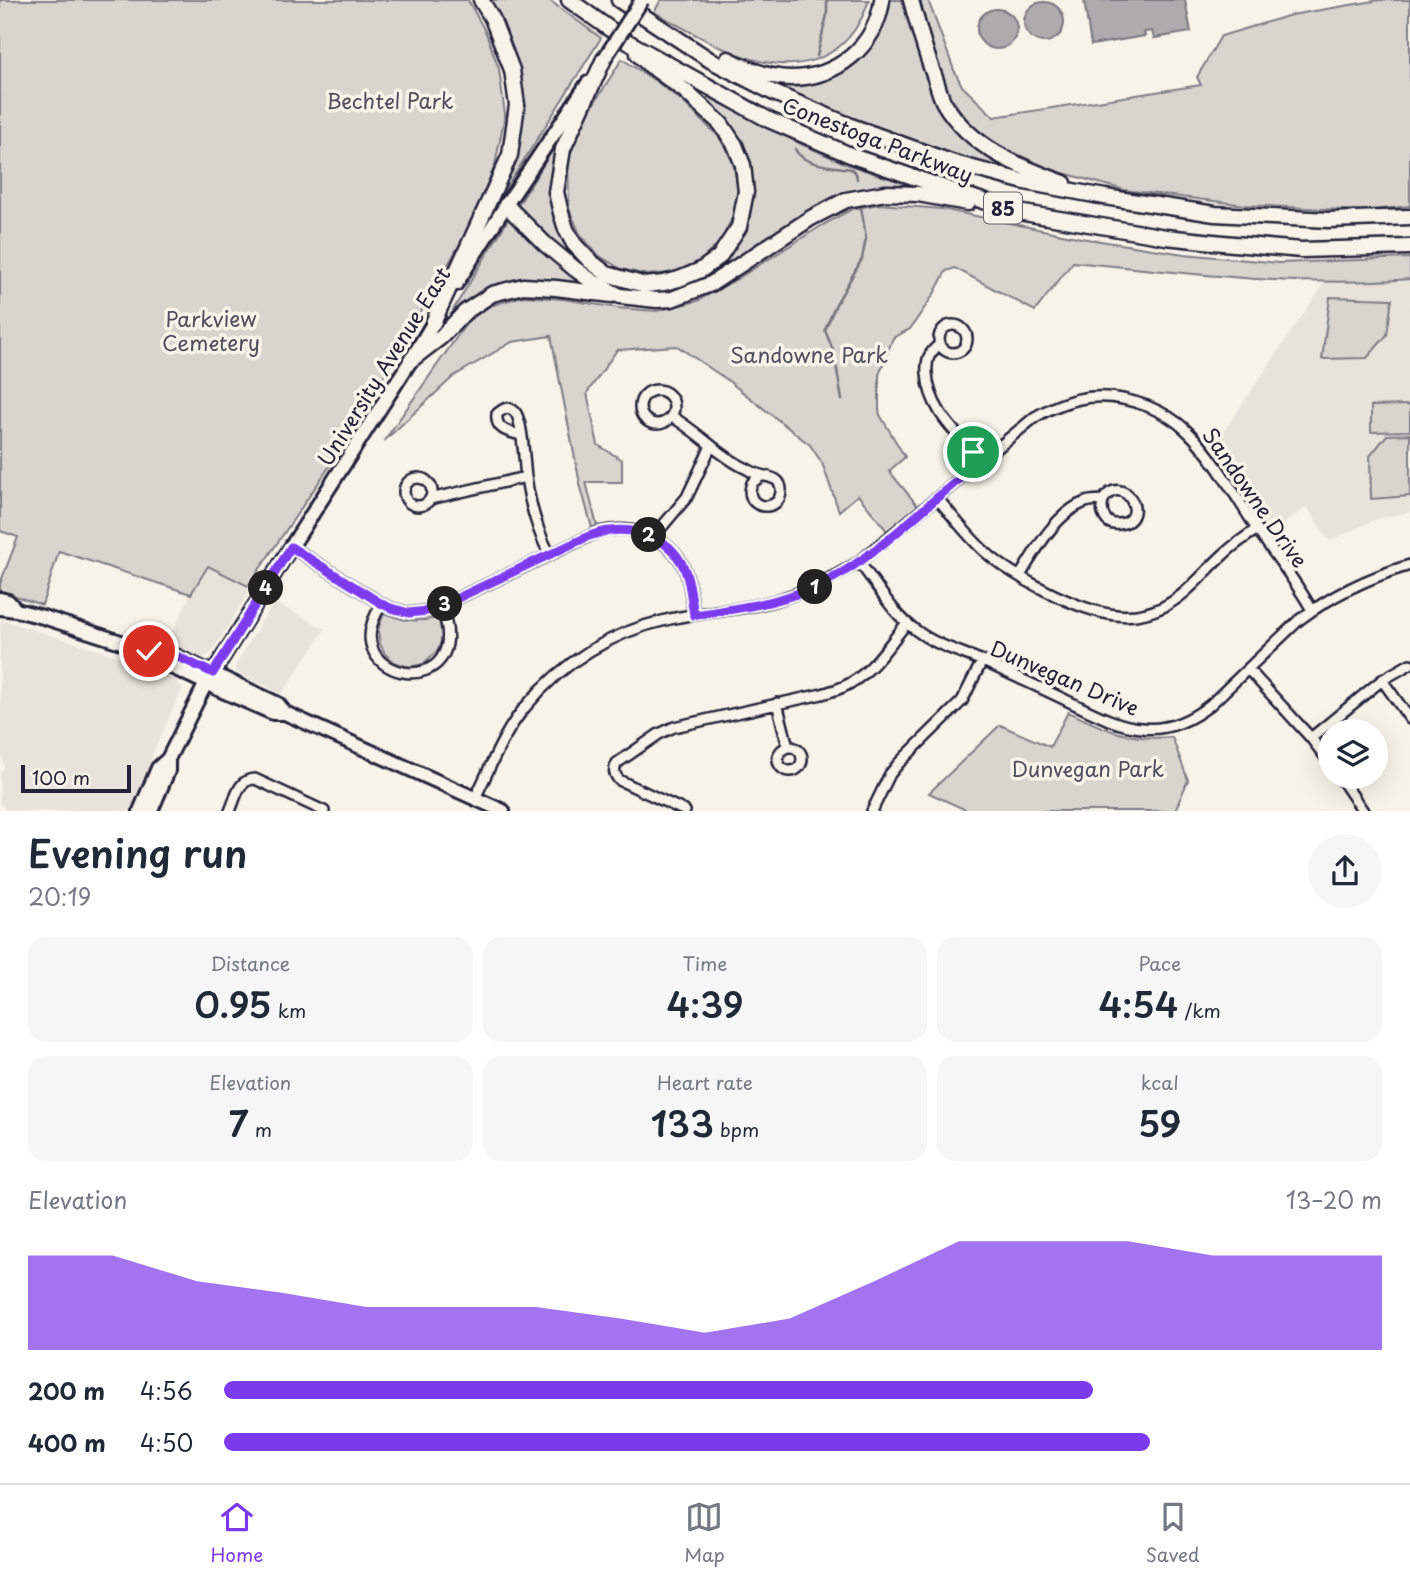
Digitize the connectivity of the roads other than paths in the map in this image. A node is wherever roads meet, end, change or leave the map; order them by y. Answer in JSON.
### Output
{"nodes":[{"id":1,"x":481,"y":0,"type":"edge"},
{"id":2,"x":569,"y":0,"type":"edge"},
{"id":3,"x":619,"y":0,"type":"edge"},
{"id":4,"x":642,"y":0,"type":"edge"},
{"id":5,"x":882,"y":0,"type":"edge"},
{"id":6,"x":911,"y":0,"type":"edge"},
{"id":7,"x":667,"y":33,"type":"junction"},
{"id":8,"x":628,"y":42,"type":"junction"},
{"id":9,"x":604,"y":59,"type":"junction"},
{"id":10,"x":1105,"y":197,"type":"junction"},
{"id":11,"x":506,"y":205,"type":"junction"},
{"id":12,"x":1012,"y":211,"type":"junction"},
{"id":13,"x":1410,"y":217,"type":"edge"},
{"id":14,"x":1410,"y":247,"type":"edge"},
{"id":15,"x":620,"y":296,"type":"junction"},
{"id":16,"x":433,"y":323,"type":"junction"},
{"id":17,"x":940,"y":344,"type":"dead end"},
{"id":18,"x":411,"y":360,"type":"junction"},
{"id":19,"x":671,"y":416,"type":"dead end"},
{"id":20,"x":521,"y":435,"type":"dead end"},
{"id":21,"x":711,"y":446,"type":"junction"},
{"id":22,"x":981,"y":461,"type":"junction"},
{"id":23,"x":761,"y":476,"type":"dead end"},
{"id":24,"x":526,"y":477,"type":"junction"},
{"id":25,"x":937,"y":498,"type":"junction"},
{"id":26,"x":430,"y":499,"type":"dead end"},
{"id":27,"x":1103,"y":500,"type":"dead end"},
{"id":28,"x":1257,"y":529,"type":"junction"},
{"id":29,"x":655,"y":538,"type":"junction"},
{"id":30,"x":291,"y":547,"type":"junction"},
{"id":31,"x":550,"y":555,"type":"junction"},
{"id":32,"x":859,"y":562,"type":"junction"},
{"id":33,"x":1410,"y":565,"type":"edge"},
{"id":34,"x":1020,"y":576,"type":"junction"},
{"id":35,"x":0,"y":599,"type":"edge"},
{"id":36,"x":382,"y":604,"type":"junction"},
{"id":37,"x":441,"y":606,"type":"junction"},
{"id":38,"x":0,"y":608,"type":"edge"},
{"id":39,"x":16,"y":610,"type":"junction"},
{"id":40,"x":1312,"y":610,"type":"junction"},
{"id":41,"x":694,"y":615,"type":"junction"},
{"id":42,"x":907,"y":623,"type":"junction"},
{"id":43,"x":982,"y":662,"type":"junction"},
{"id":44,"x":1410,"y":664,"type":"edge"},
{"id":45,"x":1248,"y":669,"type":"junction"},
{"id":46,"x":210,"y":678,"type":"junction"},
{"id":47,"x":1382,"y":680,"type":"junction"},
{"id":48,"x":777,"y":703,"type":"junction"},
{"id":49,"x":1410,"y":719,"type":"edge"},
{"id":50,"x":1311,"y":738,"type":"junction"},
{"id":51,"x":788,"y":747,"type":"dead end"},
{"id":52,"x":1318,"y":748,"type":"edge"},
{"id":53,"x":168,"y":759,"type":"junction"},
{"id":54,"x":1348,"y":789,"type":"edge"},
{"id":55,"x":475,"y":798,"type":"junction"},
{"id":56,"x":140,"y":811,"type":"edge"},
{"id":57,"x":151,"y":811,"type":"edge"},
{"id":58,"x":230,"y":811,"type":"edge"},
{"id":59,"x":324,"y":811,"type":"edge"},
{"id":60,"x":503,"y":811,"type":"edge"},
{"id":61,"x":685,"y":811,"type":"edge"},
{"id":62,"x":872,"y":811,"type":"edge"},
{"id":63,"x":1363,"y":811,"type":"edge"}],
"edges":[{"from":1,"to":16,"type":"highway"},
{"from":2,"to":8,"type":"highway","name":"Conestoga Parkway","number":"85"},
{"from":3,"to":7,"type":"highway","name":"Conestoga Parkway","number":"85"},
{"from":4,"to":9,"type":"main road","name":"University Avenue East","bridge":true},
{"from":5,"to":7,"type":"highway"},
{"from":6,"to":10,"type":"highway"},
{"from":7,"to":10,"type":"highway","name":"Conestoga Parkway","number":"85"},
{"from":8,"to":9,"type":"highway"},
{"from":8,"to":12,"type":"highway","name":"Conestoga Parkway","number":"85"},
{"from":9,"to":11,"type":"main road","name":"University Avenue East"},
{"from":10,"to":13,"type":"highway","name":"Conestoga Parkway","number":"85"},
{"from":11,"to":15,"type":"highway"},
{"from":11,"to":16,"type":"main road","name":"University Avenue East"},
{"from":12,"to":14,"type":"highway","name":"Conestoga Parkway","number":"85"},
{"from":12,"to":15,"type":"highway"},
{"from":15,"to":18,"type":"highway"},
{"from":16,"to":18,"type":"main road","name":"University Avenue East"},
{"from":17,"to":22,"type":"street"},
{"from":18,"to":30,"type":"main road","name":"University Avenue East"},
{"from":19,"to":21,"type":"street"},
{"from":20,"to":24,"type":"street"},
{"from":21,"to":23,"type":"street"},
{"from":21,"to":29,"type":"street"},
{"from":22,"to":25,"type":"street","name":"Sandowne Drive"},
{"from":22,"to":28,"type":"street","name":"Sandowne Drive"},
{"from":24,"to":26,"type":"street"},
{"from":24,"to":31,"type":"street"},
{"from":25,"to":32,"type":"street","name":"Sandowne Drive"},
{"from":25,"to":34,"type":"street"},
{"from":27,"to":34,"type":"street"},
{"from":28,"to":34,"type":"street"},
{"from":28,"to":40,"type":"street","name":"Sandowne Drive"},
{"from":29,"to":31,"type":"street"},
{"from":29,"to":41,"type":"street"},
{"from":30,"to":36,"type":"street"},
{"from":30,"to":46,"type":"main road","name":"University Avenue East"},
{"from":31,"to":37,"type":"street"},
{"from":32,"to":41,"type":"street","name":"Sandowne Drive"},
{"from":32,"to":42,"type":"street","name":"Dunvegan Drive"},
{"from":33,"to":40,"type":"street","name":"Dunvegan Drive"},
{"from":35,"to":39,"type":"main road"},
{"from":36,"to":37,"type":"street"},
{"from":36,"to":37,"type":"street"},
{"from":38,"to":39,"type":"main road"},
{"from":39,"to":46,"type":"main road"},
{"from":40,"to":45,"type":"street","name":"Dunvegan Drive"},
{"from":41,"to":55,"type":"street","name":"Sandowne Drive"},
{"from":42,"to":43,"type":"street","name":"Dunvegan Drive"},
{"from":42,"to":48,"type":"street"},
{"from":43,"to":45,"type":"street","name":"Dunvegan Drive"},
{"from":43,"to":62,"type":"street"},
{"from":44,"to":47,"type":"street"},
{"from":45,"to":50,"type":"street"},
{"from":46,"to":53,"type":"main road","name":"University Avenue East"},
{"from":46,"to":55,"type":"main road"},
{"from":47,"to":49,"type":"street"},
{"from":47,"to":50,"type":"street"},
{"from":48,"to":51,"type":"street"},
{"from":48,"to":61,"type":"street"},
{"from":50,"to":52,"type":"street"},
{"from":53,"to":56,"type":"main road","name":"University Avenue East"},
{"from":53,"to":57,"type":"main road","name":"University Avenue East"},
{"from":54,"to":63,"type":"street"},
{"from":55,"to":60,"type":"main road"},
{"from":58,"to":59,"type":"street"}]}
